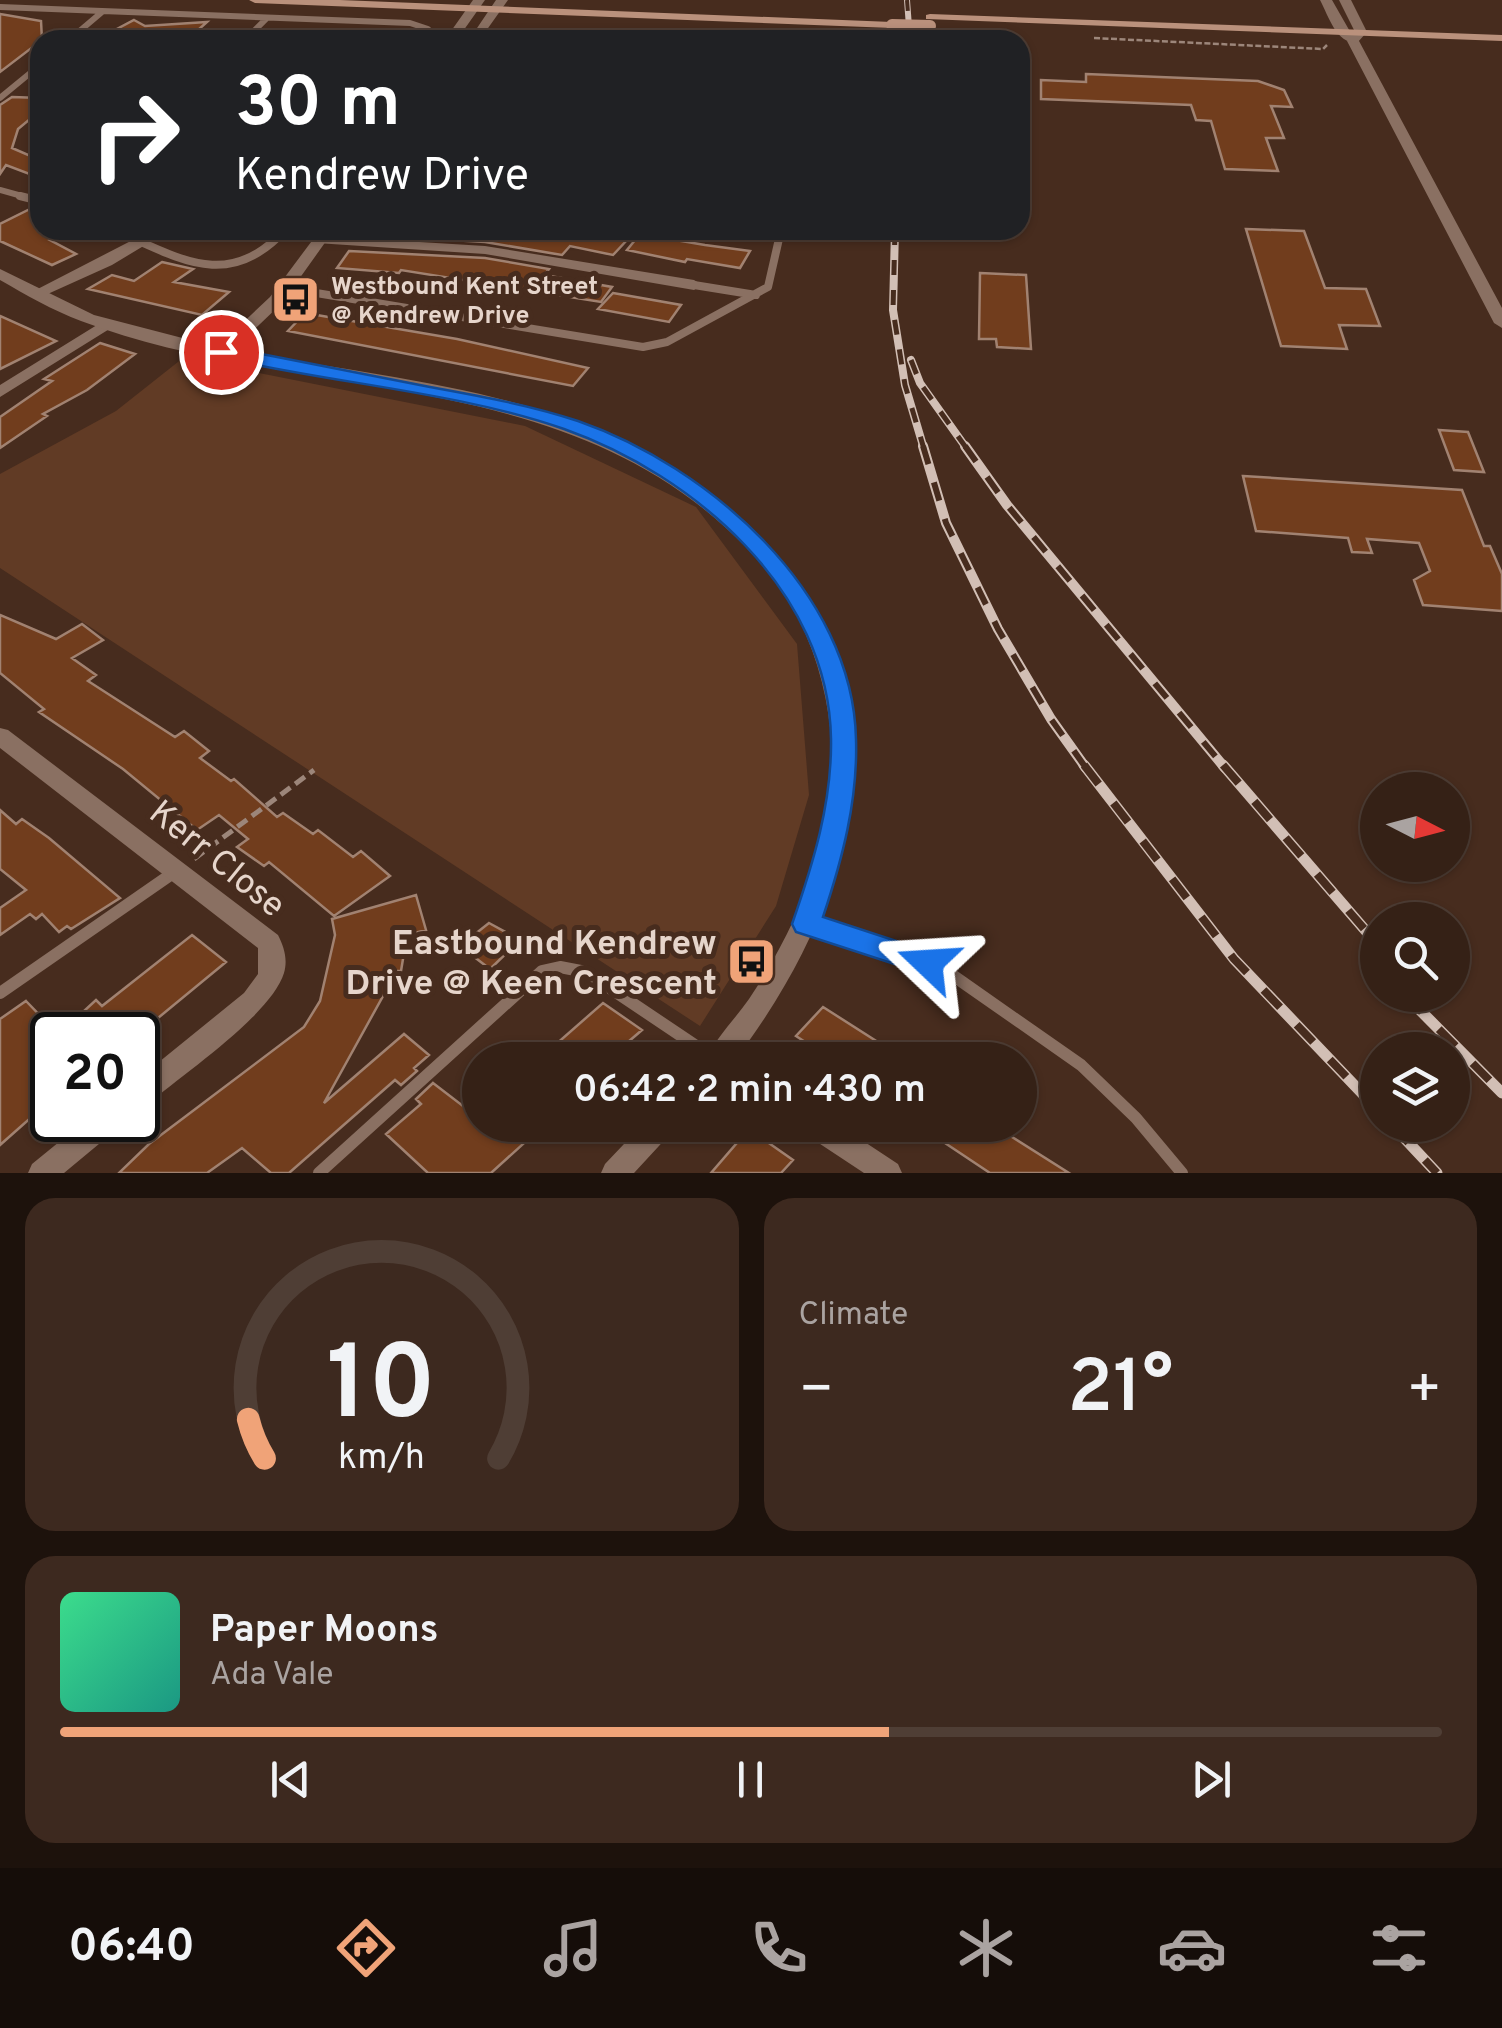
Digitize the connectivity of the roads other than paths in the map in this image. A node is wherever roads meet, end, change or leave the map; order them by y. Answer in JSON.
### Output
{"nodes":[{"id":1,"x":254,"y":0,"type":"edge"},
{"id":2,"x":1326,"y":0,"type":"edge"},
{"id":3,"x":1344,"y":0,"type":"edge"},
{"id":4,"x":498,"y":2,"type":"edge"},
{"id":5,"x":476,"y":4,"type":"edge"},
{"id":6,"x":0,"y":7,"type":"edge"},
{"id":7,"x":102,"y":12,"type":"junction"},
{"id":8,"x":266,"y":18,"type":"junction"},
{"id":9,"x":81,"y":30,"type":"edge"},
{"id":10,"x":255,"y":30,"type":"edge"},
{"id":11,"x":428,"y":30,"type":"edge"},
{"id":12,"x":458,"y":30,"type":"edge"},
{"id":13,"x":481,"y":30,"type":"edge"},
{"id":14,"x":1352,"y":35,"type":"junction"},
{"id":15,"x":1502,"y":38,"type":"edge"},
{"id":16,"x":1502,"y":47,"type":"edge"},
{"id":17,"x":30,"y":73,"type":"edge"},
{"id":18,"x":0,"y":98,"type":"edge"},
{"id":19,"x":0,"y":190,"type":"edge"},
{"id":20,"x":30,"y":199,"type":"edge"},
{"id":21,"x":139,"y":240,"type":"edge"},
{"id":22,"x":147,"y":240,"type":"edge"},
{"id":23,"x":276,"y":240,"type":"edge"},
{"id":24,"x":320,"y":240,"type":"edge"},
{"id":25,"x":378,"y":240,"type":"edge"},
{"id":26,"x":779,"y":240,"type":"edge"},
{"id":27,"x":144,"y":242,"type":"junction"},
{"id":28,"x":0,"y":274,"type":"edge"},
{"id":29,"x":694,"y":285,"type":"joint"},
{"id":30,"x":286,"y":288,"type":"junction"},
{"id":31,"x":36,"y":294,"type":"junction"},
{"id":32,"x":756,"y":296,"type":"junction"},
{"id":33,"x":1502,"y":323,"type":"edge"},
{"id":34,"x":106,"y":324,"type":"junction"},
{"id":35,"x":221,"y":352,"type":"junction"},
{"id":36,"x":0,"y":392,"type":"edge"},
{"id":37,"x":0,"y":736,"type":"edge"},
{"id":38,"x":186,"y":865,"type":"junction"},
{"id":39,"x":806,"y":924,"type":"junction"},
{"id":40,"x":0,"y":993,"type":"edge"},
{"id":41,"x":464,"y":1042,"type":"edge"},
{"id":42,"x":691,"y":1042,"type":"edge"},
{"id":43,"x":732,"y":1042,"type":"edge"},
{"id":44,"x":462,"y":1044,"type":"edge"},
{"id":45,"x":160,"y":1078,"type":"edge"},
{"id":46,"x":81,"y":1142,"type":"edge"},
{"id":47,"x":644,"y":1142,"type":"edge"},
{"id":48,"x":841,"y":1142,"type":"edge"},
{"id":49,"x":42,"y":1173,"type":"edge"},
{"id":50,"x":319,"y":1173,"type":"edge"},
{"id":51,"x":616,"y":1173,"type":"edge"},
{"id":52,"x":888,"y":1173,"type":"edge"},
{"id":53,"x":1182,"y":1173,"type":"edge"}],
"edges":[{"from":1,"to":5,"type":"main road"},
{"from":2,"to":14,"type":"street"},
{"from":3,"to":14,"type":"street"},
{"from":4,"to":5,"type":"main road"},
{"from":4,"to":13,"type":"street"},
{"from":4,"to":14,"type":"main road","bridge":true},
{"from":5,"to":12,"type":"street"},
{"from":6,"to":7,"type":"lane"},
{"from":7,"to":8,"type":"lane"},
{"from":7,"to":9,"type":"lane"},
{"from":8,"to":10,"type":"lane"},
{"from":8,"to":11,"type":"lane"},
{"from":14,"to":15,"type":"main road"},
{"from":14,"to":16,"type":"main road"},
{"from":14,"to":33,"type":"street"},
{"from":17,"to":18,"type":"lane"},
{"from":19,"to":20,"type":"lane"},
{"from":21,"to":27,"type":"lane"},
{"from":22,"to":27,"type":"street"},
{"from":23,"to":27,"type":"lane"},
{"from":24,"to":30,"type":"street"},
{"from":25,"to":29,"type":"street"},
{"from":26,"to":32,"type":"lane"},
{"from":27,"to":31,"type":"street"},
{"from":28,"to":31,"type":"street"},
{"from":29,"to":32,"type":"lane"},
{"from":30,"to":32,"type":"lane"},
{"from":30,"to":35,"type":"street"},
{"from":31,"to":34,"type":"street"},
{"from":34,"to":35,"type":"street"},
{"from":34,"to":36,"type":"street"},
{"from":35,"to":39,"type":"street"},
{"from":37,"to":38,"type":"street","name":"Kerr Close"},
{"from":38,"to":40,"type":"lane"},
{"from":38,"to":45,"type":"street","name":"Kerr Close"},
{"from":39,"to":43,"type":"street"},
{"from":39,"to":53,"type":"lane"},
{"from":41,"to":42,"type":"lane"},
{"from":44,"to":50,"type":"lane"},
{"from":46,"to":49,"type":"street"},
{"from":47,"to":51,"type":"street"},
{"from":48,"to":52,"type":"street"}]}
